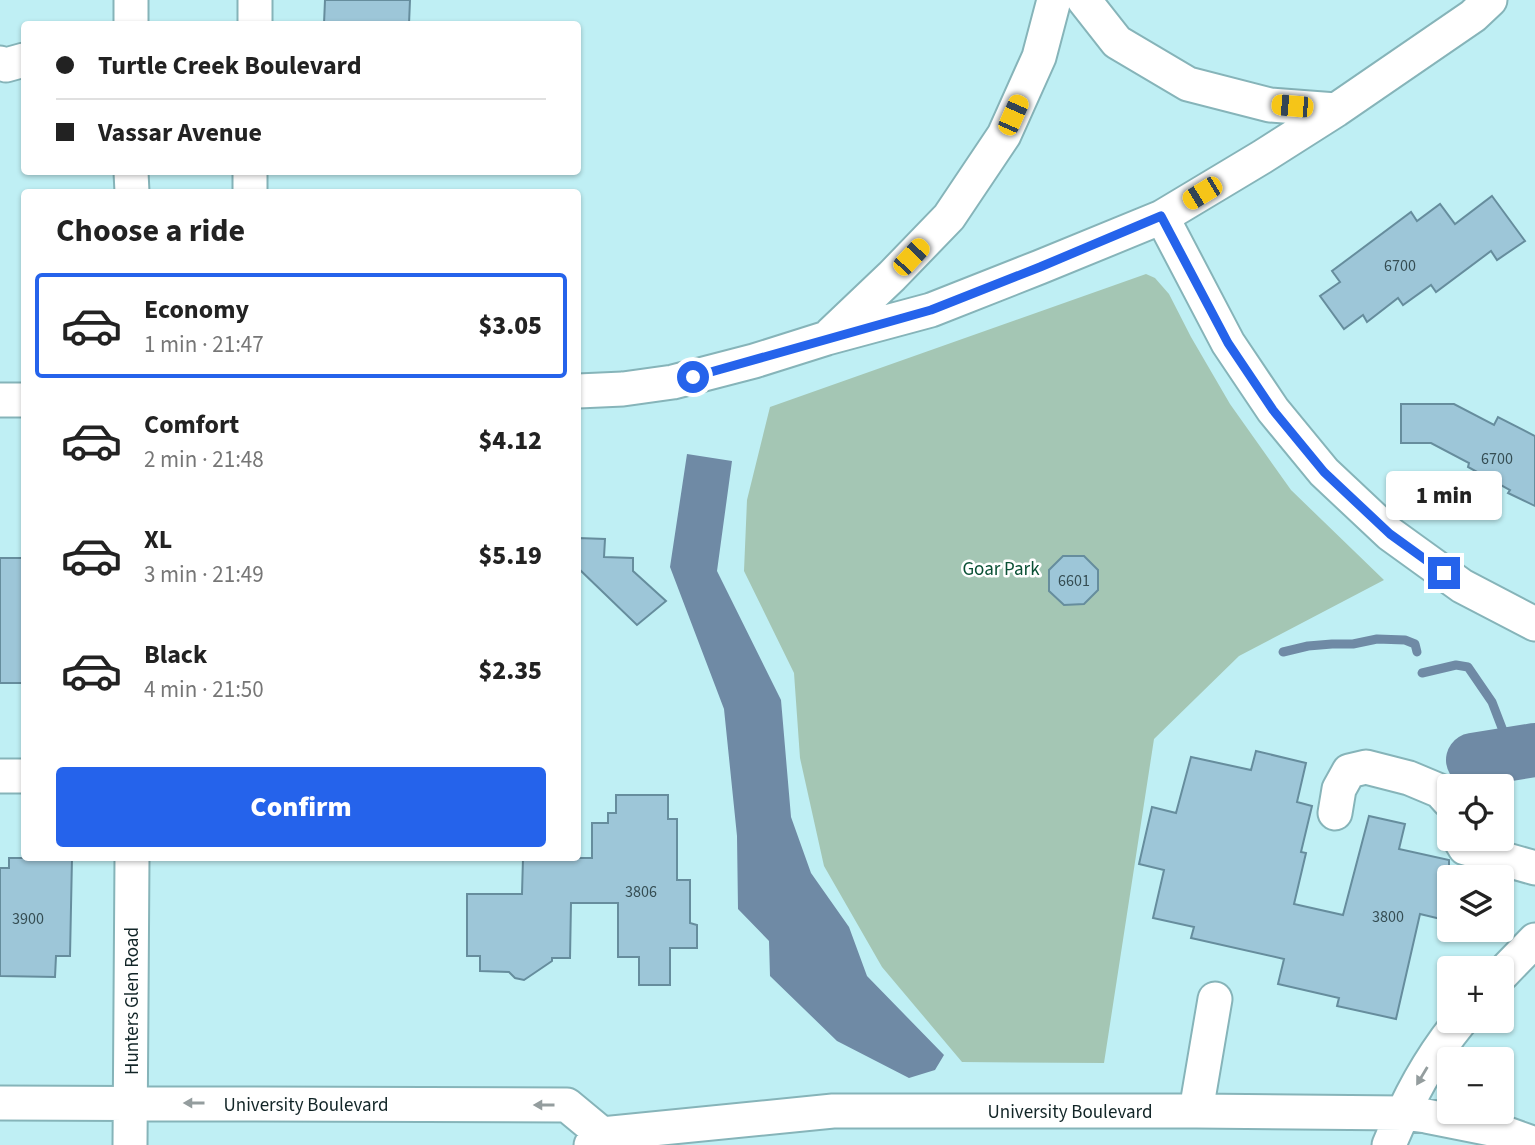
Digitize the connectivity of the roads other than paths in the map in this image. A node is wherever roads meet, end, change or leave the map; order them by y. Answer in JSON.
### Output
{"nodes":[{"id":1,"x":131,"y":0,"type":"edge"},
{"id":2,"x":255,"y":0,"type":"edge"},
{"id":3,"x":1054,"y":0,"type":"edge"},
{"id":4,"x":1084,"y":0,"type":"edge"},
{"id":5,"x":1490,"y":0,"type":"edge"},
{"id":6,"x":131,"y":21,"type":"edge"},
{"id":7,"x":254,"y":21,"type":"edge"},
{"id":8,"x":21,"y":61,"type":"edge"},
{"id":9,"x":0,"y":64,"type":"edge"},
{"id":10,"x":1336,"y":110,"type":"junction"},
{"id":11,"x":1161,"y":216,"type":"junction"},
{"id":12,"x":827,"y":338,"type":"junction"},
{"id":13,"x":581,"y":391,"type":"edge"},
{"id":14,"x":0,"y":400,"type":"edge"},
{"id":15,"x":21,"y":400,"type":"edge"},
{"id":16,"x":1535,"y":624,"type":"edge"},
{"id":17,"x":0,"y":776,"type":"edge"},
{"id":18,"x":21,"y":776,"type":"edge"},
{"id":19,"x":1437,"y":790,"type":"edge"},
{"id":20,"x":1335,"y":813,"type":"dead end"},
{"id":21,"x":1476,"y":851,"type":"edge"},
{"id":22,"x":132,"y":861,"type":"edge"},
{"id":23,"x":1535,"y":868,"type":"edge"},
{"id":24,"x":1535,"y":940,"type":"edge"},
{"id":25,"x":1514,"y":962,"type":"edge"},
{"id":26,"x":1215,"y":999,"type":"dead end"},
{"id":27,"x":1450,"y":1033,"type":"edge"},
{"id":28,"x":0,"y":1103,"type":"edge"},
{"id":29,"x":130,"y":1103,"type":"junction"},
{"id":30,"x":1196,"y":1111,"type":"junction"},
{"id":31,"x":1403,"y":1113,"type":"junction"},
{"id":32,"x":598,"y":1141,"type":"edge"},
{"id":33,"x":1535,"y":1144,"type":"edge"},
{"id":34,"x":130,"y":1145,"type":"edge"},
{"id":35,"x":1389,"y":1145,"type":"edge"}],
"edges":[{"from":1,"to":6,"type":"street"},
{"from":2,"to":7,"type":"street"},
{"from":3,"to":12,"type":"street"},
{"from":4,"to":10,"type":"street"},
{"from":5,"to":10,"type":"street"},
{"from":8,"to":9,"type":"street"},
{"from":10,"to":11,"type":"street"},
{"from":11,"to":12,"type":"street"},
{"from":11,"to":16,"type":"street"},
{"from":12,"to":13,"type":"street"},
{"from":14,"to":15,"type":"street"},
{"from":17,"to":18,"type":"street"},
{"from":19,"to":20,"type":"street"},
{"from":21,"to":23,"type":"street"},
{"from":22,"to":29,"type":"street","name":"Hunters Glen Road"},
{"from":24,"to":25,"type":"street"},
{"from":26,"to":30,"type":"street"},
{"from":27,"to":31,"type":"street","one_way":true},
{"from":28,"to":29,"type":"street","name":"University Boulevard"},
{"from":32,"to":29,"type":"street","name":"University Boulevard","one_way":true},
{"from":29,"to":34,"type":"street","name":"Hunters Glen Road"},
{"from":30,"to":31,"type":"street","name":"University Boulevard"},
{"from":30,"to":32,"type":"street","name":"University Boulevard"},
{"from":31,"to":33,"type":"street","name":"University Boulevard"},
{"from":31,"to":35,"type":"street"}]}
